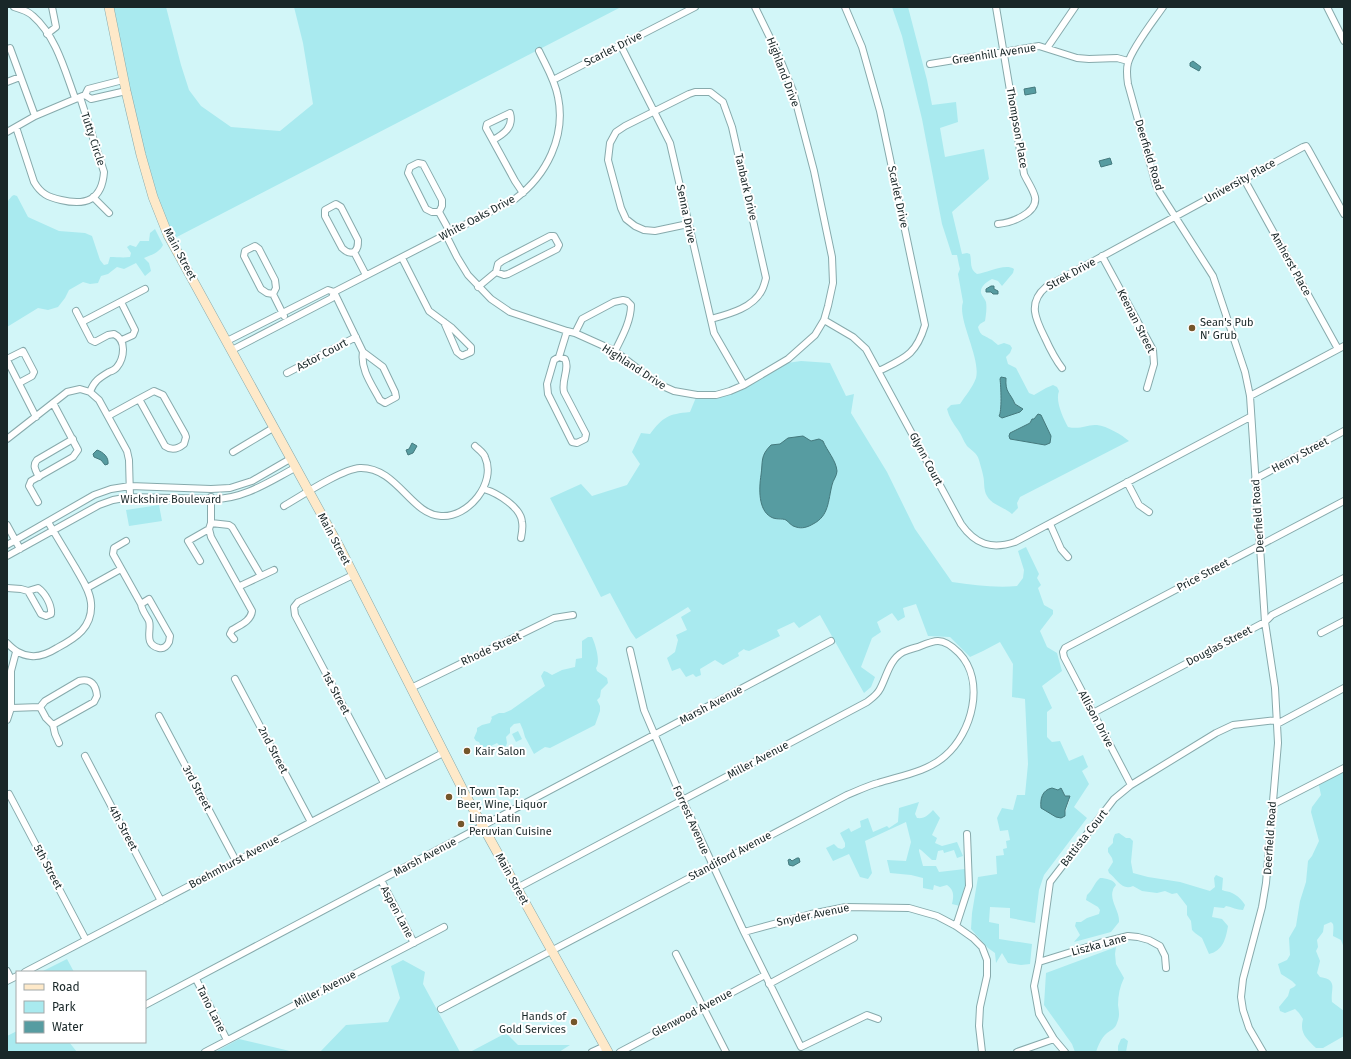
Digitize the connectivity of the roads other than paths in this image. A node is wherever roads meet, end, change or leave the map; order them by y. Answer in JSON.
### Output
{"nodes":[{"id":1,"x":14,"y":7,"type":"edge"},
{"id":2,"x":52,"y":7,"type":"edge"},
{"id":3,"x":109,"y":7,"type":"edge"},
{"id":4,"x":695,"y":7,"type":"edge"},
{"id":5,"x":755,"y":7,"type":"edge"},
{"id":6,"x":845,"y":7,"type":"edge"},
{"id":7,"x":996,"y":7,"type":"edge"},
{"id":8,"x":1075,"y":7,"type":"edge"},
{"id":9,"x":1163,"y":7,"type":"edge"},
{"id":10,"x":1327,"y":7,"type":"edge"},
{"id":11,"x":47,"y":34,"type":"junction"},
{"id":12,"x":1344,"y":40,"type":"edge"},
{"id":13,"x":621,"y":46,"type":"junction"},
{"id":14,"x":7,"y":48,"type":"edge"},
{"id":15,"x":1047,"y":48,"type":"junction"},
{"id":16,"x":539,"y":51,"type":"dead end"},
{"id":17,"x":1004,"y":51,"type":"junction"},
{"id":18,"x":1128,"y":61,"type":"junction"},
{"id":19,"x":930,"y":64,"type":"dead end"},
{"id":20,"x":20,"y":77,"type":"junction"},
{"id":21,"x":123,"y":80,"type":"junction"},
{"id":22,"x":553,"y":80,"type":"junction"},
{"id":23,"x":7,"y":82,"type":"edge"},
{"id":24,"x":126,"y":91,"type":"junction"},
{"id":25,"x":80,"y":97,"type":"junction"},
{"id":26,"x":654,"y":111,"type":"junction"},
{"id":27,"x":35,"y":116,"type":"junction"},
{"id":28,"x":16,"y":127,"type":"junction"},
{"id":29,"x":7,"y":132,"type":"edge"},
{"id":30,"x":493,"y":140,"type":"junction"},
{"id":31,"x":1244,"y":179,"type":"junction"},
{"id":32,"x":523,"y":193,"type":"junction"},
{"id":33,"x":93,"y":197,"type":"junction"},
{"id":34,"x":439,"y":212,"type":"junction"},
{"id":35,"x":109,"y":213,"type":"dead end"},
{"id":36,"x":1344,"y":214,"type":"edge"},
{"id":37,"x":1175,"y":217,"type":"junction"},
{"id":38,"x":688,"y":224,"type":"junction"},
{"id":39,"x":998,"y":224,"type":"dead end"},
{"id":40,"x":448,"y":233,"type":"junction"},
{"id":41,"x":354,"y":252,"type":"junction"},
{"id":42,"x":1102,"y":256,"type":"junction"},
{"id":43,"x":402,"y":258,"type":"junction"},
{"id":44,"x":496,"y":272,"type":"junction"},
{"id":45,"x":366,"y":275,"type":"junction"},
{"id":46,"x":478,"y":287,"type":"junction"},
{"id":47,"x":146,"y":289,"type":"dead end"},
{"id":48,"x":334,"y":292,"type":"junction"},
{"id":49,"x":273,"y":294,"type":"junction"},
{"id":50,"x":122,"y":302,"type":"junction"},
{"id":51,"x":76,"y":311,"type":"dead end"},
{"id":52,"x":283,"y":313,"type":"junction"},
{"id":53,"x":711,"y":319,"type":"junction"},
{"id":54,"x":824,"y":320,"type":"junction"},
{"id":55,"x":287,"y":321,"type":"junction"},
{"id":56,"x":82,"y":322,"type":"junction"},
{"id":57,"x":444,"y":322,"type":"junction"},
{"id":58,"x":567,"y":331,"type":"junction"},
{"id":59,"x":574,"y":332,"type":"junction"},
{"id":60,"x":356,"y":336,"type":"junction"},
{"id":61,"x":122,"y":340,"type":"junction"},
{"id":62,"x":227,"y":341,"type":"junction"},
{"id":63,"x":1341,"y":348,"type":"edge"},
{"id":64,"x":232,"y":350,"type":"junction"},
{"id":65,"x":363,"y":352,"type":"junction"},
{"id":66,"x":615,"y":352,"type":"junction"},
{"id":67,"x":559,"y":357,"type":"junction"},
{"id":68,"x":7,"y":360,"type":"edge"},
{"id":69,"x":1062,"y":368,"type":"dead end"},
{"id":70,"x":880,"y":371,"type":"junction"},
{"id":71,"x":287,"y":372,"type":"dead end"},
{"id":72,"x":19,"y":383,"type":"junction"},
{"id":73,"x":744,"y":385,"type":"junction"},
{"id":74,"x":1147,"y":388,"type":"dead end"},
{"id":75,"x":90,"y":392,"type":"junction"},
{"id":76,"x":1250,"y":396,"type":"junction"},
{"id":77,"x":139,"y":399,"type":"junction"},
{"id":78,"x":53,"y":403,"type":"junction"},
{"id":79,"x":108,"y":416,"type":"junction"},
{"id":80,"x":36,"y":417,"type":"junction"},
{"id":81,"x":1250,"y":417,"type":"junction"},
{"id":82,"x":273,"y":428,"type":"junction"},
{"id":83,"x":1344,"y":431,"type":"edge"},
{"id":84,"x":7,"y":439,"type":"edge"},
{"id":85,"x":73,"y":439,"type":"junction"},
{"id":86,"x":475,"y":446,"type":"dead end"},
{"id":87,"x":233,"y":452,"type":"dead end"},
{"id":88,"x":290,"y":459,"type":"junction"},
{"id":89,"x":295,"y":468,"type":"junction"},
{"id":90,"x":39,"y":477,"type":"junction"},
{"id":91,"x":1256,"y":478,"type":"junction"},
{"id":92,"x":1127,"y":482,"type":"junction"},
{"id":93,"x":130,"y":486,"type":"junction"},
{"id":94,"x":484,"y":488,"type":"junction"},
{"id":95,"x":211,"y":489,"type":"junction"},
{"id":96,"x":309,"y":492,"type":"junction"},
{"id":97,"x":130,"y":497,"type":"junction"},
{"id":98,"x":211,"y":499,"type":"junction"},
{"id":99,"x":1344,"y":501,"type":"edge"},
{"id":100,"x":38,"y":502,"type":"dead end"},
{"id":101,"x":284,"y":506,"type":"dead end"},
{"id":102,"x":1149,"y":512,"type":"dead end"},
{"id":103,"x":48,"y":522,"type":"junction"},
{"id":104,"x":1050,"y":524,"type":"junction"},
{"id":105,"x":7,"y":525,"type":"edge"},
{"id":106,"x":210,"y":526,"type":"junction"},
{"id":107,"x":54,"y":531,"type":"junction"},
{"id":108,"x":521,"y":538,"type":"dead end"},
{"id":109,"x":15,"y":540,"type":"junction"},
{"id":110,"x":126,"y":541,"type":"dead end"},
{"id":111,"x":7,"y":545,"type":"edge"},
{"id":112,"x":1260,"y":545,"type":"junction"},
{"id":113,"x":20,"y":549,"type":"junction"},
{"id":114,"x":7,"y":556,"type":"edge"},
{"id":115,"x":1068,"y":557,"type":"dead end"},
{"id":116,"x":200,"y":561,"type":"dead end"},
{"id":117,"x":121,"y":568,"type":"junction"},
{"id":118,"x":274,"y":570,"type":"dead end"},
{"id":119,"x":261,"y":576,"type":"junction"},
{"id":120,"x":353,"y":576,"type":"junction"},
{"id":121,"x":1344,"y":578,"type":"edge"},
{"id":122,"x":240,"y":586,"type":"junction"},
{"id":123,"x":7,"y":588,"type":"edge"},
{"id":124,"x":87,"y":588,"type":"junction"},
{"id":125,"x":28,"y":592,"type":"junction"},
{"id":126,"x":141,"y":604,"type":"junction"},
{"id":127,"x":573,"y":615,"type":"dead end"},
{"id":128,"x":1344,"y":621,"type":"edge"},
{"id":129,"x":1265,"y":622,"type":"junction"},
{"id":130,"x":1321,"y":633,"type":"dead end"},
{"id":131,"x":234,"y":639,"type":"dead end"},
{"id":132,"x":831,"y":641,"type":"dead end"},
{"id":133,"x":7,"y":643,"type":"edge"},
{"id":134,"x":630,"y":650,"type":"dead end"},
{"id":135,"x":16,"y":652,"type":"junction"},
{"id":136,"x":1063,"y":652,"type":"joint"},
{"id":137,"x":971,"y":676,"type":"joint"},
{"id":138,"x":235,"y":679,"type":"dead end"},
{"id":139,"x":411,"y":688,"type":"junction"},
{"id":140,"x":1344,"y":688,"type":"edge"},
{"id":141,"x":40,"y":707,"type":"junction"},
{"id":142,"x":11,"y":708,"type":"junction"},
{"id":143,"x":1092,"y":713,"type":"junction"},
{"id":144,"x":159,"y":716,"type":"dead end"},
{"id":145,"x":7,"y":720,"type":"edge"},
{"id":146,"x":1277,"y":722,"type":"junction"},
{"id":147,"x":53,"y":724,"type":"junction"},
{"id":148,"x":655,"y":736,"type":"junction"},
{"id":149,"x":59,"y":743,"type":"dead end"},
{"id":150,"x":443,"y":753,"type":"junction"},
{"id":151,"x":85,"y":756,"type":"dead end"},
{"id":152,"x":1344,"y":768,"type":"edge"},
{"id":153,"x":384,"y":783,"type":"junction"},
{"id":154,"x":1131,"y":785,"type":"junction"},
{"id":155,"x":9,"y":794,"type":"dead end"},
{"id":156,"x":683,"y":801,"type":"junction"},
{"id":157,"x":1272,"y":805,"type":"junction"},
{"id":158,"x":311,"y":822,"type":"junction"},
{"id":159,"x":482,"y":826,"type":"junction"},
{"id":160,"x":967,"y":834,"type":"dead end"},
{"id":161,"x":236,"y":861,"type":"junction"},
{"id":162,"x":712,"y":866,"type":"junction"},
{"id":163,"x":381,"y":880,"type":"junction"},
{"id":164,"x":517,"y":888,"type":"junction"},
{"id":165,"x":161,"y":900,"type":"junction"},
{"id":166,"x":956,"y":926,"type":"junction"},
{"id":167,"x":444,"y":927,"type":"dead end"},
{"id":168,"x":744,"y":932,"type":"junction"},
{"id":169,"x":854,"y":938,"type":"dead end"},
{"id":170,"x":86,"y":940,"type":"junction"},
{"id":171,"x":414,"y":943,"type":"junction"},
{"id":172,"x":551,"y":950,"type":"junction"},
{"id":173,"x":676,"y":954,"type":"dead end"},
{"id":174,"x":1039,"y":962,"type":"junction"},
{"id":175,"x":1166,"y":968,"type":"dead end"},
{"id":176,"x":7,"y":971,"type":"edge"},
{"id":177,"x":27,"y":971,"type":"edge"},
{"id":178,"x":765,"y":975,"type":"junction"},
{"id":179,"x":12,"y":979,"type":"edge"},
{"id":180,"x":196,"y":979,"type":"junction"},
{"id":181,"x":770,"y":984,"type":"junction"},
{"id":182,"x":146,"y":1005,"type":"edge"},
{"id":183,"x":703,"y":1007,"type":"junction"},
{"id":184,"x":441,"y":1009,"type":"dead end"},
{"id":185,"x":878,"y":1020,"type":"dead end"},
{"id":186,"x":1054,"y":1039,"type":"junction"},
{"id":187,"x":227,"y":1040,"type":"junction"},
{"id":188,"x":606,"y":1049,"type":"edge"},
{"id":189,"x":205,"y":1052,"type":"edge"},
{"id":190,"x":592,"y":1052,"type":"edge"},
{"id":191,"x":620,"y":1052,"type":"edge"},
{"id":192,"x":726,"y":1052,"type":"edge"},
{"id":193,"x":982,"y":1052,"type":"edge"},
{"id":194,"x":1017,"y":1052,"type":"edge"},
{"id":195,"x":1065,"y":1052,"type":"edge"},
{"id":196,"x":1263,"y":1052,"type":"edge"}],
"edges":[{"from":1,"to":11,"type":"street","name":"Tutty Circle"},
{"from":2,"to":11,"type":"street"},
{"from":3,"to":21,"type":"main road","name":"Main Street"},
{"from":4,"to":13,"type":"street","name":"Scarlet Drive"},
{"from":5,"to":54,"type":"street","name":"Highland Drive"},
{"from":6,"to":70,"type":"street","name":"Scarlet Drive"},
{"from":7,"to":17,"type":"street","name":"Thompson Place"},
{"from":8,"to":15,"type":"street"},
{"from":9,"to":18,"type":"street"},
{"from":10,"to":12,"type":"street"},
{"from":11,"to":25,"type":"street","name":"Tutty Circle"},
{"from":13,"to":22,"type":"street","name":"Scarlet Drive"},
{"from":13,"to":26,"type":"street","name":"Senna Drive"},
{"from":14,"to":20,"type":"street"},
{"from":15,"to":17,"type":"street","name":"Greenhill Avenue"},
{"from":15,"to":18,"type":"street","name":"Greenhill Avenue"},
{"from":16,"to":22,"type":"street","name":"White Oaks Drive"},
{"from":17,"to":19,"type":"street","name":"Greenhill Avenue"},
{"from":17,"to":39,"type":"street","name":"Thompson Place"},
{"from":18,"to":37,"type":"street","name":"Deerfield Road"},
{"from":20,"to":23,"type":"street"},
{"from":20,"to":27,"type":"street"},
{"from":21,"to":24,"type":"main road","name":"Main Street"},
{"from":21,"to":25,"type":"street"},
{"from":22,"to":32,"type":"street","name":"White Oaks Drive"},
{"from":24,"to":25,"type":"street"},
{"from":24,"to":62,"type":"main road","name":"Main Street"},
{"from":25,"to":27,"type":"street"},
{"from":25,"to":33,"type":"street","name":"Tutty Circle"},
{"from":26,"to":38,"type":"street","name":"Senna Drive"},
{"from":26,"to":38,"type":"street","name":"Tanbark Drive"},
{"from":26,"to":53,"type":"street","name":"Tanbark Drive"},
{"from":27,"to":28,"type":"street"},
{"from":28,"to":29,"type":"street"},
{"from":28,"to":33,"type":"street"},
{"from":30,"to":30,"type":"street"},
{"from":30,"to":32,"type":"street"},
{"from":31,"to":36,"type":"street","name":"University Place"},
{"from":31,"to":37,"type":"street","name":"University Place"},
{"from":31,"to":63,"type":"street","name":"Amherst Place"},
{"from":32,"to":40,"type":"street","name":"White Oaks Drive"},
{"from":33,"to":35,"type":"street"},
{"from":34,"to":34,"type":"street"},
{"from":34,"to":40,"type":"street","name":"Highland Drive"},
{"from":37,"to":42,"type":"street","name":"Strek Drive"},
{"from":37,"to":76,"type":"street","name":"Deerfield Road"},
{"from":38,"to":53,"type":"street","name":"Senna Drive"},
{"from":40,"to":43,"type":"street","name":"White Oaks Drive"},
{"from":40,"to":46,"type":"street","name":"Highland Drive"},
{"from":41,"to":41,"type":"street"},
{"from":41,"to":45,"type":"street"},
{"from":42,"to":69,"type":"street","name":"Strek Drive"},
{"from":42,"to":74,"type":"street","name":"Keenan Street"},
{"from":43,"to":45,"type":"street","name":"White Oaks Drive"},
{"from":43,"to":57,"type":"street"},
{"from":44,"to":44,"type":"street"},
{"from":44,"to":46,"type":"street"},
{"from":45,"to":48,"type":"street","name":"White Oaks Drive"},
{"from":46,"to":58,"type":"street","name":"Highland Drive"},
{"from":47,"to":50,"type":"street"},
{"from":48,"to":52,"type":"street","name":"White Oaks Drive"},
{"from":48,"to":55,"type":"street","name":"White Oaks Drive"},
{"from":48,"to":60,"type":"street","name":"Astor Court"},
{"from":49,"to":49,"type":"street"},
{"from":49,"to":52,"type":"street"},
{"from":50,"to":56,"type":"street"},
{"from":50,"to":61,"type":"street"},
{"from":51,"to":56,"type":"street"},
{"from":52,"to":55,"type":"street"},
{"from":52,"to":62,"type":"street","name":"White Oaks Drive"},
{"from":53,"to":73,"type":"street","name":"Senna Drive"},
{"from":54,"to":70,"type":"street","name":"Glynn Court"},
{"from":54,"to":73,"type":"street","name":"Highland Drive"},
{"from":55,"to":64,"type":"street","name":"White Oaks Drive"},
{"from":56,"to":61,"type":"street"},
{"from":57,"to":57,"type":"street"},
{"from":58,"to":59,"type":"street","name":"Highland Drive"},
{"from":58,"to":67,"type":"street"},
{"from":59,"to":66,"type":"street","name":"Highland Drive"},
{"from":59,"to":66,"type":"street"},
{"from":60,"to":65,"type":"street","name":"Astor Court"},
{"from":60,"to":71,"type":"street","name":"Astor Court"},
{"from":61,"to":75,"type":"street"},
{"from":62,"to":64,"type":"main road","name":"Main Street"},
{"from":63,"to":76,"type":"street"},
{"from":64,"to":82,"type":"main road","name":"Main Street"},
{"from":65,"to":65,"type":"street","name":"Astor Court"},
{"from":66,"to":73,"type":"street","name":"Highland Drive"},
{"from":67,"to":67,"type":"street"},
{"from":68,"to":72,"type":"street"},
{"from":68,"to":72,"type":"street"},
{"from":70,"to":104,"type":"street","name":"Glynn Court"},
{"from":72,"to":80,"type":"street"},
{"from":75,"to":78,"type":"street"},
{"from":75,"to":79,"type":"street"},
{"from":76,"to":81,"type":"street","name":"Deerfield Road"},
{"from":77,"to":77,"type":"street"},
{"from":77,"to":79,"type":"street"},
{"from":78,"to":80,"type":"street"},
{"from":78,"to":85,"type":"street"},
{"from":79,"to":93,"type":"street"},
{"from":80,"to":84,"type":"street"},
{"from":81,"to":91,"type":"street","name":"Deerfield Road"},
{"from":81,"to":92,"type":"street","name":"Glynn Court"},
{"from":82,"to":87,"type":"street"},
{"from":82,"to":88,"type":"main road","name":"Main Street"},
{"from":83,"to":91,"type":"street","name":"Henry Street"},
{"from":85,"to":90,"type":"street"},
{"from":85,"to":90,"type":"street"},
{"from":86,"to":94,"type":"street"},
{"from":88,"to":89,"type":"main road","name":"Main Street"},
{"from":88,"to":95,"type":"street","name":"Wickshire Boulevard"},
{"from":89,"to":96,"type":"main road","name":"Main Street"},
{"from":89,"to":98,"type":"street","name":"Wickshire Boulevard"},
{"from":90,"to":100,"type":"street"},
{"from":91,"to":112,"type":"street","name":"Deerfield Road"},
{"from":92,"to":102,"type":"street"},
{"from":92,"to":104,"type":"street","name":"Glynn Court"},
{"from":93,"to":95,"type":"street","name":"Wickshire Boulevard"},
{"from":93,"to":97,"type":"street"},
{"from":93,"to":103,"type":"street","name":"Wickshire Boulevard"},
{"from":94,"to":96,"type":"street"},
{"from":94,"to":108,"type":"street"},
{"from":95,"to":98,"type":"street"},
{"from":96,"to":101,"type":"street"},
{"from":96,"to":120,"type":"main road","name":"Main Street"},
{"from":97,"to":98,"type":"street","name":"Wickshire Boulevard"},
{"from":97,"to":107,"type":"street","name":"Wickshire Boulevard"},
{"from":98,"to":106,"type":"street"},
{"from":99,"to":112,"type":"street","name":"Price Street"},
{"from":103,"to":107,"type":"street"},
{"from":103,"to":109,"type":"street","name":"Wickshire Boulevard"},
{"from":104,"to":115,"type":"street"},
{"from":105,"to":109,"type":"street"},
{"from":106,"to":116,"type":"street"},
{"from":106,"to":119,"type":"street"},
{"from":106,"to":122,"type":"street"},
{"from":107,"to":113,"type":"street","name":"Wickshire Boulevard"},
{"from":107,"to":124,"type":"street"},
{"from":109,"to":111,"type":"street","name":"Wickshire Boulevard"},
{"from":109,"to":113,"type":"street"},
{"from":110,"to":117,"type":"street"},
{"from":112,"to":129,"type":"street","name":"Deerfield Road"},
{"from":112,"to":136,"type":"street","name":"Price Street"},
{"from":113,"to":114,"type":"street","name":"Wickshire Boulevard"},
{"from":117,"to":124,"type":"street"},
{"from":117,"to":126,"type":"street"},
{"from":118,"to":119,"type":"street"},
{"from":119,"to":122,"type":"street"},
{"from":120,"to":139,"type":"main road","name":"Main Street"},
{"from":120,"to":153,"type":"street","name":"1st Street"},
{"from":121,"to":129,"type":"street","name":"Douglas Street"},
{"from":122,"to":131,"type":"street"},
{"from":123,"to":125,"type":"street"},
{"from":124,"to":135,"type":"street"},
{"from":125,"to":125,"type":"street"},
{"from":126,"to":126,"type":"street"},
{"from":127,"to":139,"type":"street","name":"Rhode Street"},
{"from":128,"to":130,"type":"street"},
{"from":129,"to":143,"type":"street","name":"Douglas Street"},
{"from":129,"to":146,"type":"street","name":"Deerfield Road"},
{"from":132,"to":148,"type":"street","name":"Marsh Avenue"},
{"from":133,"to":135,"type":"street"},
{"from":134,"to":148,"type":"street","name":"Forrest Avenue"},
{"from":135,"to":142,"type":"street"},
{"from":136,"to":143,"type":"street","name":"Allison Drive"},
{"from":137,"to":156,"type":"street","name":"Miller Avenue"},
{"from":137,"to":162,"type":"street","name":"Standiford Avenue"},
{"from":138,"to":158,"type":"street","name":"2nd Street"},
{"from":139,"to":150,"type":"main road","name":"Main Street"},
{"from":140,"to":146,"type":"street"},
{"from":141,"to":142,"type":"street"},
{"from":141,"to":147,"type":"street"},
{"from":141,"to":147,"type":"street"},
{"from":142,"to":145,"type":"street"},
{"from":143,"to":154,"type":"street","name":"Allison Drive"},
{"from":144,"to":161,"type":"street","name":"3rd Street"},
{"from":146,"to":154,"type":"street","name":"Battista Court"},
{"from":146,"to":157,"type":"street","name":"Deerfield Road"},
{"from":147,"to":149,"type":"street"},
{"from":148,"to":156,"type":"street","name":"Forrest Avenue"},
{"from":148,"to":159,"type":"street","name":"Marsh Avenue"},
{"from":150,"to":153,"type":"street","name":"Boehmhurst Avenue"},
{"from":150,"to":159,"type":"main road","name":"Main Street"},
{"from":151,"to":165,"type":"street","name":"4th Street"},
{"from":152,"to":157,"type":"street"},
{"from":153,"to":158,"type":"street","name":"Boehmhurst Avenue"},
{"from":154,"to":174,"type":"street","name":"Battista Court"},
{"from":155,"to":170,"type":"street","name":"5th Street"},
{"from":156,"to":162,"type":"street","name":"Forrest Avenue"},
{"from":156,"to":164,"type":"street","name":"Miller Avenue"},
{"from":157,"to":196,"type":"street","name":"Deerfield Road"},
{"from":158,"to":161,"type":"street","name":"Boehmhurst Avenue"},
{"from":159,"to":163,"type":"street","name":"Marsh Avenue"},
{"from":159,"to":164,"type":"main road","name":"Main Street"},
{"from":160,"to":166,"type":"street"},
{"from":161,"to":165,"type":"street","name":"Boehmhurst Avenue"},
{"from":162,"to":168,"type":"street","name":"Forrest Avenue"},
{"from":162,"to":172,"type":"street","name":"Standiford Avenue"},
{"from":163,"to":171,"type":"street","name":"Aspen Lane"},
{"from":163,"to":180,"type":"street","name":"Marsh Avenue"},
{"from":164,"to":172,"type":"main road","name":"Main Street"},
{"from":165,"to":170,"type":"street","name":"Boehmhurst Avenue"},
{"from":166,"to":168,"type":"street","name":"Snyder Avenue"},
{"from":166,"to":193,"type":"street","name":"Snyder Avenue"},
{"from":167,"to":171,"type":"street","name":"Miller Avenue"},
{"from":168,"to":178,"type":"street","name":"Forrest Avenue"},
{"from":169,"to":181,"type":"street"},
{"from":170,"to":177,"type":"street","name":"Boehmhurst Avenue"},
{"from":171,"to":187,"type":"street","name":"Miller Avenue"},
{"from":172,"to":184,"type":"street","name":"Standiford Avenue"},
{"from":172,"to":188,"type":"main road","name":"Main Street"},
{"from":173,"to":183,"type":"street"},
{"from":174,"to":175,"type":"street","name":"Liszka Lane"},
{"from":174,"to":186,"type":"street","name":"Battista Court"},
{"from":176,"to":179,"type":"street"},
{"from":178,"to":181,"type":"street","name":"Forrest Avenue"},
{"from":178,"to":183,"type":"street","name":"Glenwood Avenue"},
{"from":180,"to":182,"type":"street","name":"Marsh Avenue"},
{"from":180,"to":187,"type":"street","name":"Tano Lane"},
{"from":181,"to":185,"type":"street","name":"Forrest Avenue"},
{"from":183,"to":191,"type":"street","name":"Glenwood Avenue"},
{"from":183,"to":192,"type":"street"},
{"from":186,"to":194,"type":"street"},
{"from":186,"to":195,"type":"street","name":"Battista Court"},
{"from":187,"to":189,"type":"street","name":"Miller Avenue"},
{"from":188,"to":190,"type":"street"}]}
